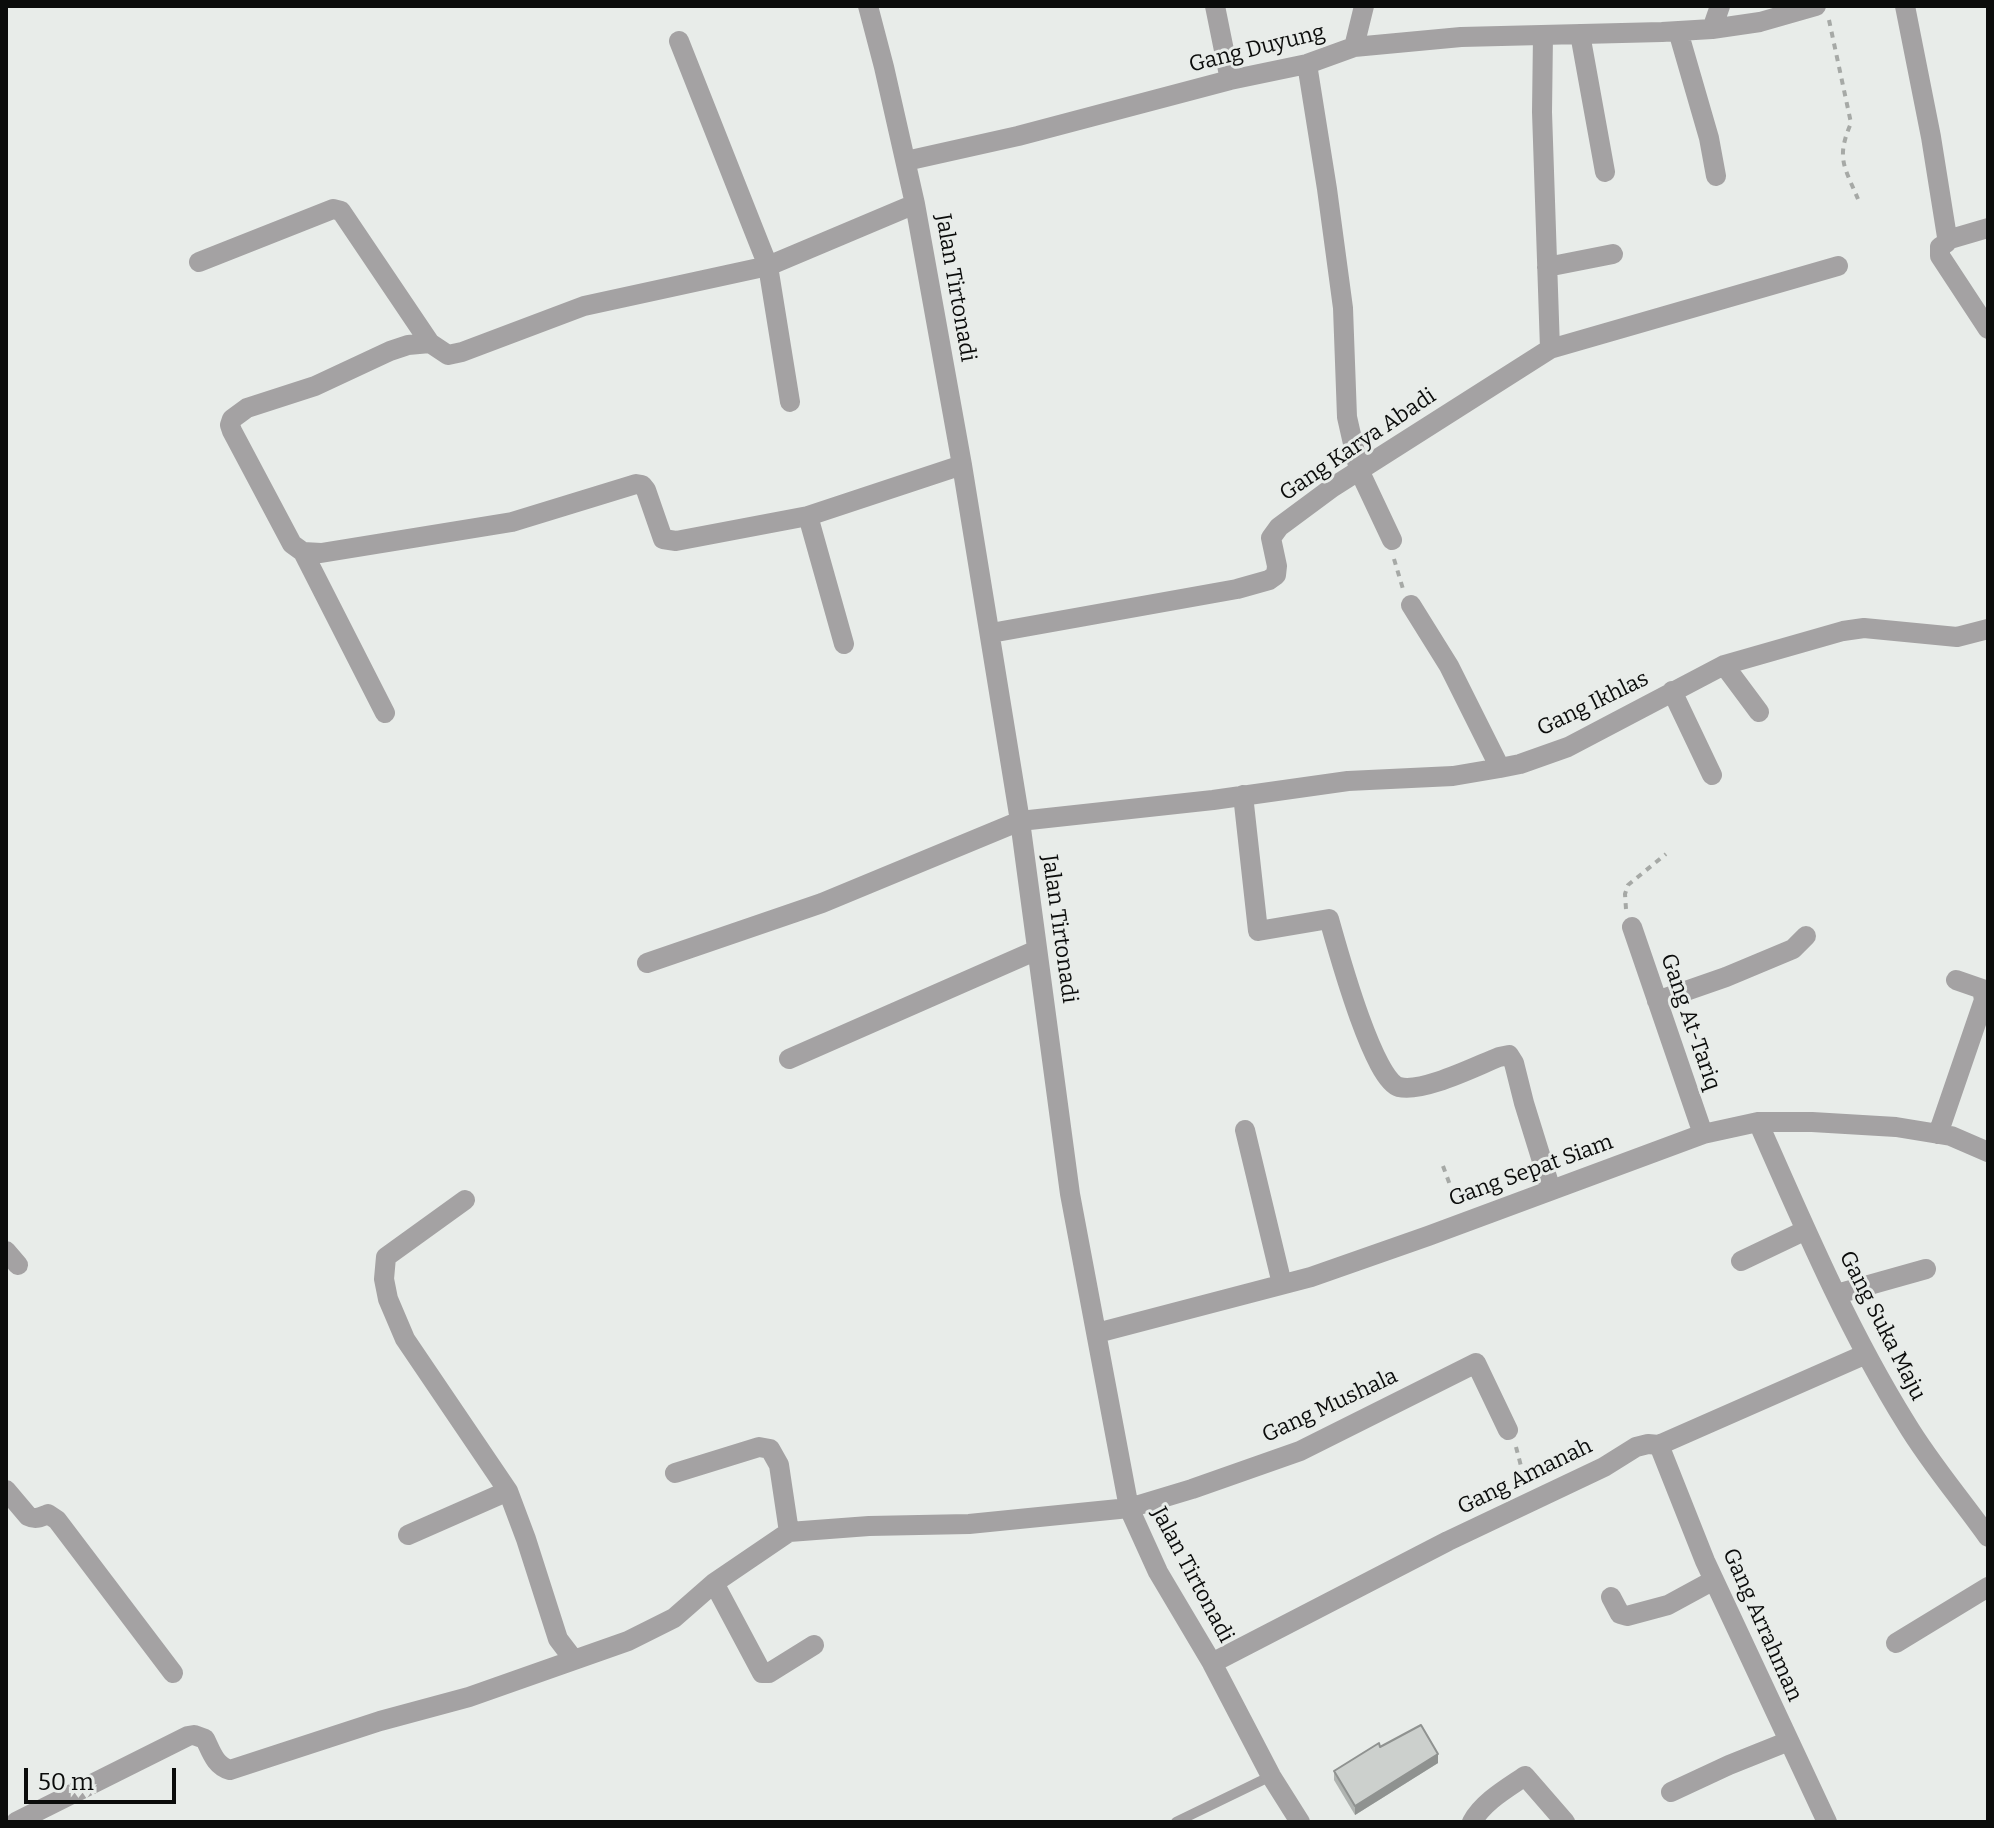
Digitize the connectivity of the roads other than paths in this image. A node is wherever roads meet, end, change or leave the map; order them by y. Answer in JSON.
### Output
{"nodes":[{"id":1,"x":868,"y":6,"type":"edge"},
{"id":2,"x":1215,"y":6,"type":"edge"},
{"id":3,"x":1364,"y":6,"type":"edge"},
{"id":4,"x":1720,"y":6,"type":"edge"},
{"id":5,"x":1905,"y":6,"type":"edge"},
{"id":6,"x":1823,"y":13,"type":"edge"},
{"id":7,"x":1712,"y":29,"type":"junction"},
{"id":8,"x":1678,"y":31,"type":"junction"},
{"id":9,"x":1580,"y":34,"type":"junction"},
{"id":10,"x":1543,"y":35,"type":"junction"},
{"id":11,"x":679,"y":41,"type":"dead end"},
{"id":12,"x":1354,"y":47,"type":"junction"},
{"id":13,"x":1307,"y":64,"type":"junction"},
{"id":14,"x":1230,"y":80,"type":"junction"},
{"id":15,"x":906,"y":161,"type":"junction"},
{"id":16,"x":1605,"y":172,"type":"dead end"},
{"id":17,"x":1716,"y":176,"type":"dead end"},
{"id":18,"x":915,"y":204,"type":"junction"},
{"id":19,"x":1988,"y":228,"type":"edge"},
{"id":20,"x":1947,"y":240,"type":"junction"},
{"id":21,"x":1613,"y":254,"type":"dead end"},
{"id":22,"x":199,"y":262,"type":"dead end"},
{"id":23,"x":768,"y":266,"type":"junction"},
{"id":24,"x":1838,"y":266,"type":"dead end"},
{"id":25,"x":1547,"y":267,"type":"junction"},
{"id":26,"x":1988,"y":329,"type":"edge"},
{"id":27,"x":430,"y":343,"type":"junction"},
{"id":28,"x":1550,"y":349,"type":"junction"},
{"id":29,"x":790,"y":402,"type":"dead end"},
{"id":30,"x":962,"y":465,"type":"junction"},
{"id":31,"x":1359,"y":470,"type":"junction"},
{"id":32,"x":808,"y":516,"type":"junction"},
{"id":33,"x":1392,"y":540,"type":"road end"},
{"id":34,"x":303,"y":552,"type":"junction"},
{"id":35,"x":1411,"y":605,"type":"road end"},
{"id":36,"x":1988,"y":629,"type":"edge"},
{"id":37,"x":991,"y":633,"type":"junction"},
{"id":38,"x":844,"y":644,"type":"dead end"},
{"id":39,"x":1724,"y":665,"type":"junction"},
{"id":40,"x":1672,"y":691,"type":"junction"},
{"id":41,"x":1759,"y":712,"type":"dead end"},
{"id":42,"x":385,"y":713,"type":"dead end"},
{"id":43,"x":1500,"y":768,"type":"junction"},
{"id":44,"x":1712,"y":775,"type":"dead end"},
{"id":45,"x":1243,"y":795,"type":"junction"},
{"id":46,"x":1020,"y":821,"type":"junction"},
{"id":47,"x":1632,"y":927,"type":"road end"},
{"id":48,"x":1806,"y":936,"type":"dead end"},
{"id":49,"x":1037,"y":950,"type":"junction"},
{"id":50,"x":647,"y":963,"type":"dead end"},
{"id":51,"x":1956,"y":980,"type":"dead end"},
{"id":52,"x":1657,"y":1001,"type":"junction"},
{"id":53,"x":789,"y":1059,"type":"dead end"},
{"id":54,"x":1758,"y":1122,"type":"junction"},
{"id":55,"x":1245,"y":1130,"type":"dead end"},
{"id":56,"x":1703,"y":1134,"type":"junction"},
{"id":57,"x":1938,"y":1134,"type":"junction"},
{"id":58,"x":1988,"y":1152,"type":"edge"},
{"id":59,"x":1551,"y":1190,"type":"junction"},
{"id":60,"x":465,"y":1200,"type":"dead end"},
{"id":61,"x":1806,"y":1230,"type":"junction"},
{"id":62,"x":1741,"y":1261,"type":"dead end"},
{"id":63,"x":1926,"y":1269,"type":"dead end"},
{"id":64,"x":1282,"y":1284,"type":"junction"},
{"id":65,"x":1837,"y":1294,"type":"junction"},
{"id":66,"x":1097,"y":1333,"type":"junction"},
{"id":67,"x":1866,"y":1354,"type":"junction"},
{"id":68,"x":1508,"y":1430,"type":"road end"},
{"id":69,"x":1659,"y":1445,"type":"junction"},
{"id":70,"x":675,"y":1473,"type":"dead end"},
{"id":71,"x":6,"y":1490,"type":"edge"},
{"id":72,"x":508,"y":1491,"type":"junction"},
{"id":73,"x":1129,"y":1508,"type":"junction"},
{"id":74,"x":789,"y":1532,"type":"junction"},
{"id":75,"x":408,"y":1535,"type":"dead end"},
{"id":76,"x":1988,"y":1537,"type":"edge"},
{"id":77,"x":1714,"y":1580,"type":"junction"},
{"id":78,"x":714,"y":1583,"type":"junction"},
{"id":79,"x":1988,"y":1587,"type":"edge"},
{"id":80,"x":1611,"y":1597,"type":"dead end"},
{"id":81,"x":1896,"y":1643,"type":"dead end"},
{"id":82,"x":814,"y":1645,"type":"dead end"},
{"id":83,"x":574,"y":1660,"type":"junction"},
{"id":84,"x":1212,"y":1663,"type":"junction"},
{"id":85,"x":173,"y":1673,"type":"dead end"},
{"id":86,"x":1789,"y":1741,"type":"junction"},
{"id":87,"x":1271,"y":1776,"type":"junction"},
{"id":88,"x":1671,"y":1792,"type":"dead end"},
{"id":89,"x":16,"y":1822,"type":"edge"},
{"id":90,"x":1176,"y":1822,"type":"edge"},
{"id":91,"x":1300,"y":1822,"type":"edge"},
{"id":92,"x":1472,"y":1822,"type":"edge"},
{"id":93,"x":1565,"y":1822,"type":"edge"},
{"id":94,"x":1827,"y":1822,"type":"edge"}],
"edges":[{"from":1,"to":15,"type":"street","name":"Jalan Tirtonadi"},
{"from":2,"to":14,"type":"street"},
{"from":3,"to":12,"type":"street"},
{"from":4,"to":7,"type":"street"},
{"from":5,"to":20,"type":"street"},
{"from":6,"to":7,"type":"street","name":"Gang Duyung"},
{"from":7,"to":8,"type":"street","name":"Gang Duyung"},
{"from":8,"to":9,"type":"street","name":"Gang Duyung"},
{"from":8,"to":17,"type":"street"},
{"from":9,"to":10,"type":"street","name":"Gang Duyung"},
{"from":9,"to":16,"type":"street"},
{"from":10,"to":12,"type":"street","name":"Gang Duyung"},
{"from":10,"to":25,"type":"street"},
{"from":11,"to":23,"type":"street"},
{"from":12,"to":13,"type":"street","name":"Gang Duyung"},
{"from":13,"to":14,"type":"street","name":"Gang Duyung"},
{"from":13,"to":31,"type":"street"},
{"from":14,"to":15,"type":"street","name":"Gang Duyung"},
{"from":15,"to":18,"type":"street","name":"Jalan Tirtonadi"},
{"from":18,"to":23,"type":"street"},
{"from":18,"to":30,"type":"street","name":"Jalan Tirtonadi"},
{"from":19,"to":20,"type":"street"},
{"from":20,"to":26,"type":"street"},
{"from":21,"to":25,"type":"street"},
{"from":22,"to":27,"type":"street"},
{"from":23,"to":27,"type":"street"},
{"from":23,"to":29,"type":"street"},
{"from":24,"to":28,"type":"street","name":"Gang Karya Abadi"},
{"from":25,"to":28,"type":"street"},
{"from":27,"to":34,"type":"street"},
{"from":28,"to":31,"type":"street","name":"Gang Karya Abadi"},
{"from":30,"to":32,"type":"street"},
{"from":30,"to":37,"type":"street","name":"Jalan Tirtonadi"},
{"from":31,"to":33,"type":"street"},
{"from":31,"to":37,"type":"street","name":"Gang Karya Abadi"},
{"from":32,"to":34,"type":"street"},
{"from":32,"to":38,"type":"street"},
{"from":34,"to":42,"type":"street"},
{"from":35,"to":43,"type":"street"},
{"from":36,"to":39,"type":"street","name":"Gang Ikhlas"},
{"from":37,"to":46,"type":"street","name":"Jalan Tirtonadi"},
{"from":39,"to":40,"type":"street","name":"Gang Ikhlas"},
{"from":39,"to":41,"type":"street"},
{"from":40,"to":43,"type":"street","name":"Gang Ikhlas"},
{"from":40,"to":44,"type":"street"},
{"from":43,"to":45,"type":"street","name":"Gang Ikhlas"},
{"from":45,"to":46,"type":"street","name":"Gang Ikhlas"},
{"from":45,"to":59,"type":"street"},
{"from":46,"to":49,"type":"street","name":"Jalan Tirtonadi"},
{"from":46,"to":50,"type":"street","name":"Gang Ikhlas"},
{"from":47,"to":52,"type":"street","name":"Gang At-Tariq"},
{"from":48,"to":52,"type":"street"},
{"from":49,"to":53,"type":"street"},
{"from":49,"to":66,"type":"street","name":"Jalan Tirtonadi"},
{"from":51,"to":57,"type":"street"},
{"from":52,"to":56,"type":"street","name":"Gang At-Tariq"},
{"from":54,"to":56,"type":"street","name":"Gang Sepat Siam"},
{"from":54,"to":57,"type":"street","name":"Gang Sepat Siam"},
{"from":54,"to":61,"type":"street","name":"Gang Suka Maju"},
{"from":55,"to":64,"type":"street"},
{"from":56,"to":59,"type":"street","name":"Gang Sepat Siam"},
{"from":57,"to":58,"type":"street","name":"Gang Sepat Siam"},
{"from":59,"to":64,"type":"street","name":"Gang Sepat Siam"},
{"from":60,"to":72,"type":"street"},
{"from":61,"to":62,"type":"street"},
{"from":61,"to":65,"type":"street","name":"Gang Suka Maju"},
{"from":63,"to":65,"type":"street"},
{"from":64,"to":66,"type":"street","name":"Gang Sepat Siam"},
{"from":65,"to":67,"type":"street","name":"Gang Suka Maju"},
{"from":66,"to":73,"type":"street","name":"Jalan Tirtonadi"},
{"from":67,"to":69,"type":"street","name":"Gang Amanah"},
{"from":67,"to":76,"type":"street","name":"Gang Suka Maju"},
{"from":68,"to":73,"type":"street","name":"Gang Mushala"},
{"from":69,"to":77,"type":"street","name":"Gang Arrahman"},
{"from":69,"to":84,"type":"street","name":"Gang Amanah"},
{"from":70,"to":74,"type":"street"},
{"from":71,"to":85,"type":"street"},
{"from":72,"to":75,"type":"street"},
{"from":72,"to":83,"type":"street"},
{"from":73,"to":74,"type":"street"},
{"from":73,"to":84,"type":"street","name":"Jalan Tirtonadi"},
{"from":74,"to":78,"type":"street"},
{"from":77,"to":80,"type":"street"},
{"from":77,"to":86,"type":"street","name":"Gang Arrahman"},
{"from":78,"to":82,"type":"street"},
{"from":78,"to":83,"type":"street"},
{"from":79,"to":81,"type":"street"},
{"from":83,"to":89,"type":"street"},
{"from":84,"to":87,"type":"street","name":"Jalan Tirtonadi"},
{"from":86,"to":88,"type":"street"},
{"from":86,"to":94,"type":"street","name":"Gang Arrahman"},
{"from":87,"to":90,"type":"lane"},
{"from":87,"to":91,"type":"street","name":"Jalan Tirtonadi"},
{"from":92,"to":93,"type":"street"}]}
